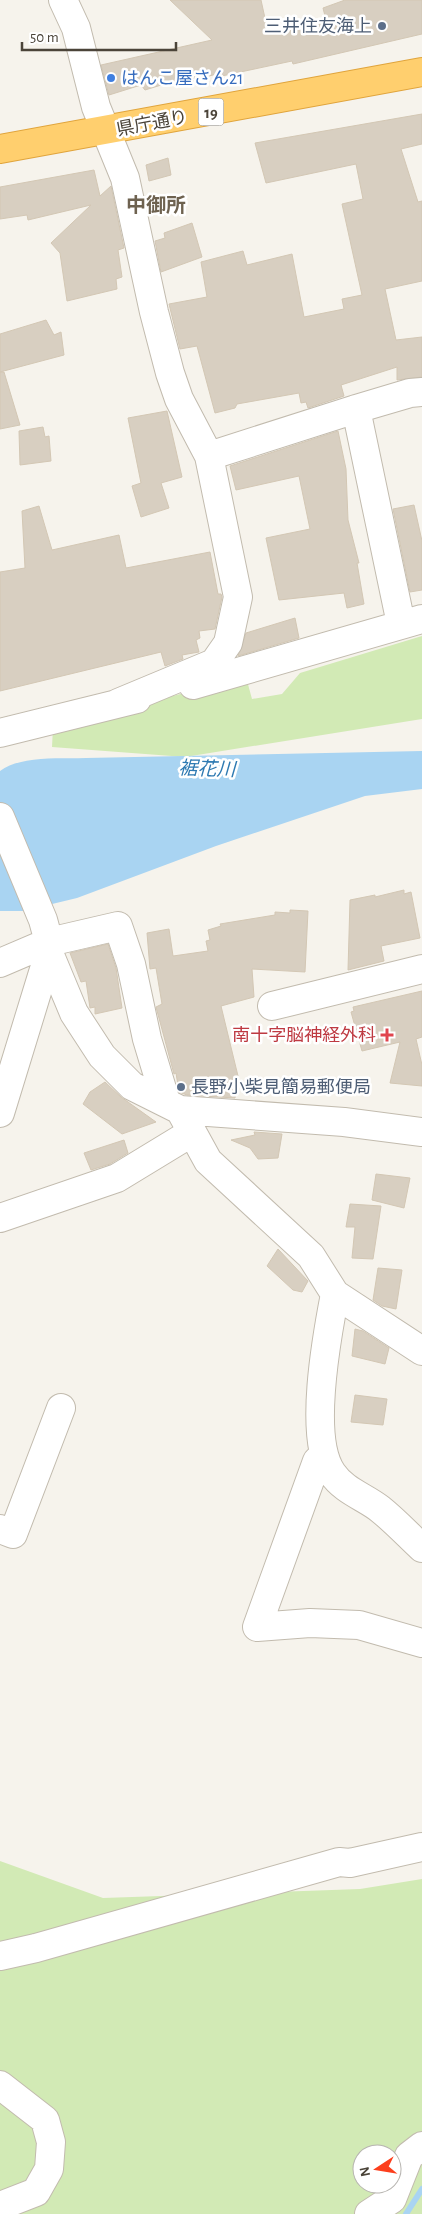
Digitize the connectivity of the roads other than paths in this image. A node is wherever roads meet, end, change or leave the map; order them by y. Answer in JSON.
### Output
{"nodes":[{"id":1,"x":62,"y":0,"type":"edge"},
{"id":2,"x":422,"y":72,"type":"edge"},
{"id":3,"x":107,"y":131,"type":"junction"},
{"id":4,"x":0,"y":149,"type":"edge"},
{"id":5,"x":422,"y":392,"type":"edge"},
{"id":6,"x":356,"y":409,"type":"junction"},
{"id":7,"x":209,"y":456,"type":"junction"},
{"id":8,"x":412,"y":621,"type":"edge"},
{"id":9,"x":118,"y":703,"type":"junction"},
{"id":10,"x":0,"y":733,"type":"edge"},
{"id":11,"x":0,"y":817,"type":"edge"},
{"id":12,"x":47,"y":938,"type":"junction"},
{"id":13,"x":0,"y":964,"type":"edge"},
{"id":14,"x":422,"y":969,"type":"edge"},
{"id":15,"x":272,"y":1006,"type":"dead end"},
{"id":16,"x":0,"y":1113,"type":"edge"},
{"id":17,"x":178,"y":1113,"type":"junction"},
{"id":18,"x":422,"y":1132,"type":"edge"},
{"id":19,"x":0,"y":1218,"type":"edge"},
{"id":20,"x":335,"y":1294,"type":"junction"},
{"id":21,"x":422,"y":1351,"type":"edge"},
{"id":22,"x":61,"y":1408,"type":"dead end"},
{"id":23,"x":323,"y":1456,"type":"junction"},
{"id":24,"x":0,"y":1529,"type":"edge"},
{"id":25,"x":422,"y":1548,"type":"edge"},
{"id":26,"x":422,"y":1643,"type":"edge"},
{"id":27,"x":422,"y":1847,"type":"edge"},
{"id":28,"x":0,"y":1956,"type":"edge"},
{"id":29,"x":0,"y":2085,"type":"edge"},
{"id":30,"x":422,"y":2146,"type":"edge"},
{"id":31,"x":0,"y":2206,"type":"edge"},
{"id":32,"x":369,"y":2214,"type":"edge"}],
"edges":[{"from":1,"to":3,"type":"street"},
{"from":2,"to":3,"type":"highway","name":"県庁通り","number":"19"},
{"from":3,"to":4,"type":"highway","name":"県庁通り","number":"19"},
{"from":3,"to":7,"type":"street"},
{"from":5,"to":6,"type":"street"},
{"from":6,"to":7,"type":"street"},
{"from":6,"to":8,"type":"street"},
{"from":7,"to":9,"type":"street"},
{"from":8,"to":9,"type":"street"},
{"from":9,"to":10,"type":"street"},
{"from":11,"to":12,"type":"street"},
{"from":12,"to":13,"type":"street"},
{"from":12,"to":16,"type":"street"},
{"from":12,"to":17,"type":"street"},
{"from":12,"to":17,"type":"street"},
{"from":14,"to":15,"type":"street"},
{"from":17,"to":18,"type":"street"},
{"from":17,"to":19,"type":"street"},
{"from":17,"to":20,"type":"street"},
{"from":20,"to":21,"type":"street"},
{"from":20,"to":23,"type":"street"},
{"from":22,"to":24,"type":"street"},
{"from":23,"to":25,"type":"street"},
{"from":23,"to":26,"type":"street"},
{"from":27,"to":28,"type":"street"},
{"from":29,"to":31,"type":"street"},
{"from":30,"to":32,"type":"street"}]}
